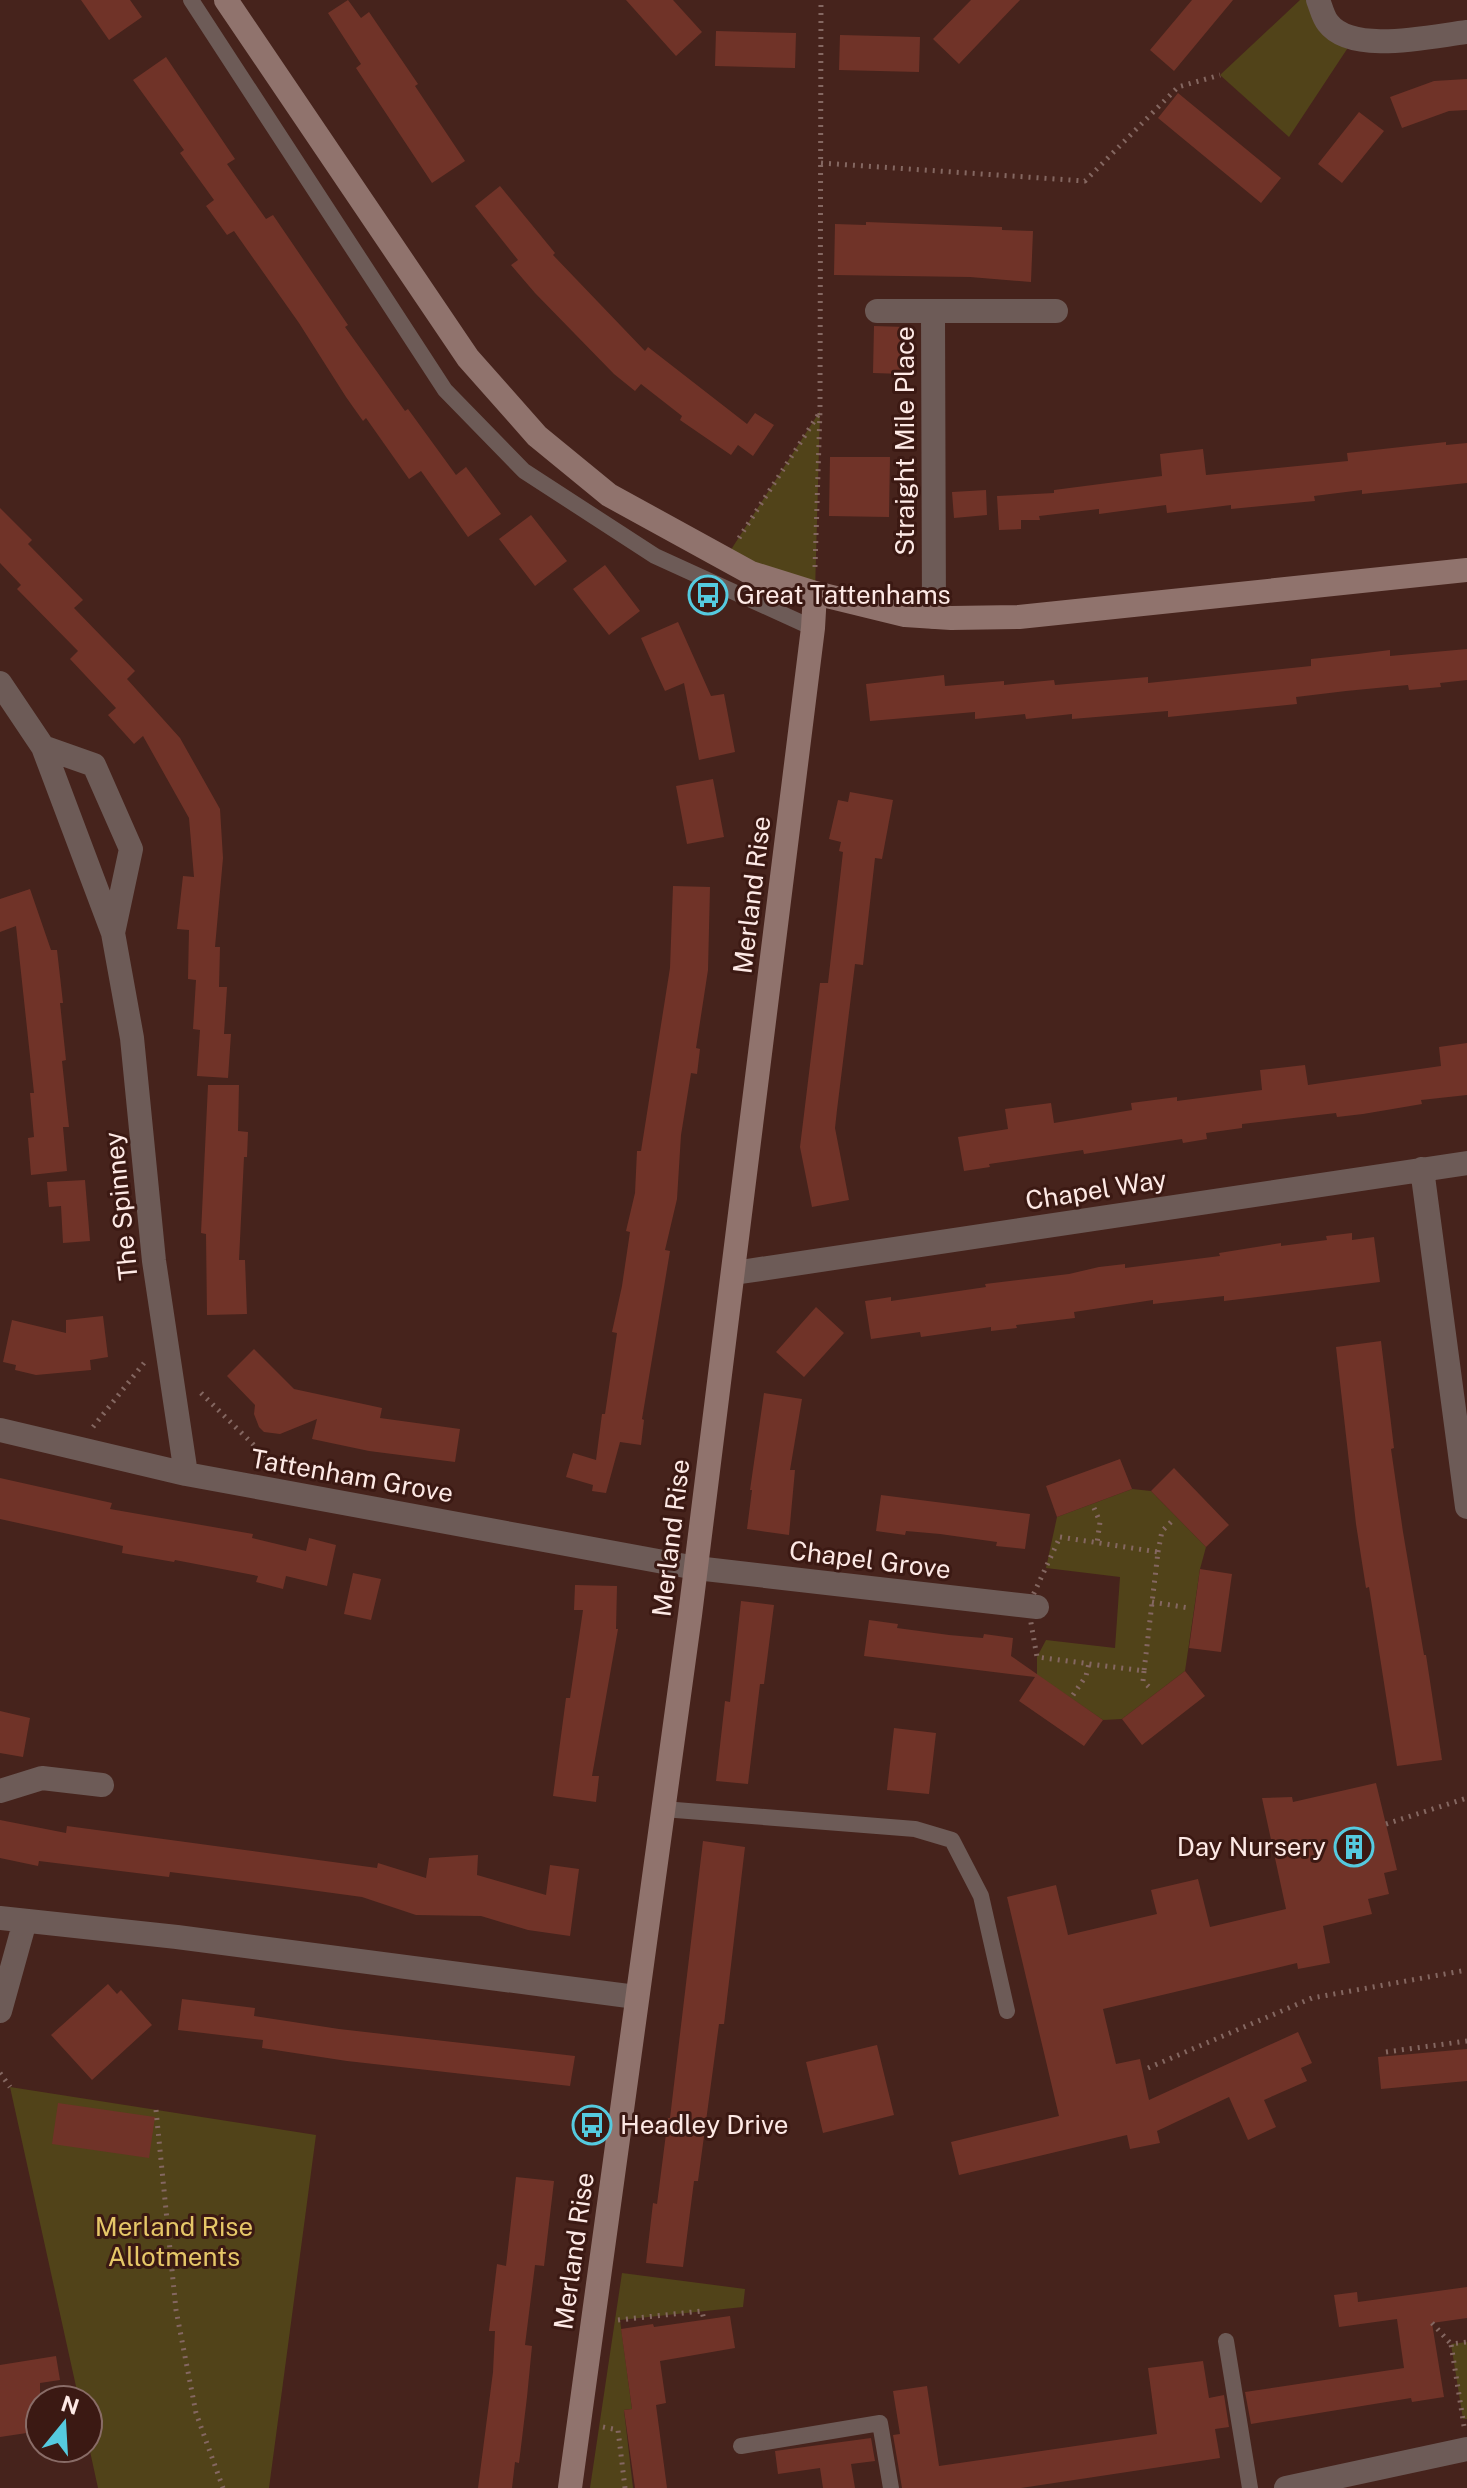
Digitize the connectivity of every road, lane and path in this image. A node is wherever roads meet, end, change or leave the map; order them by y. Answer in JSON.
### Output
{"nodes":[{"id":1,"x":191,"y":0,"type":"edge"},
{"id":2,"x":226,"y":0,"type":"edge"},
{"id":3,"x":821,"y":0,"type":"edge"},
{"id":4,"x":1318,"y":0,"type":"edge"},
{"id":5,"x":1467,"y":32,"type":"edge"},
{"id":6,"x":1220,"y":75,"type":"dead end"},
{"id":7,"x":821,"y":163,"type":"junction"},
{"id":8,"x":877,"y":311,"type":"dead end"},
{"id":9,"x":1056,"y":311,"type":"dead end"},
{"id":10,"x":933,"y":313,"type":"junction"},
{"id":11,"x":820,"y":411,"type":"junction"},
{"id":12,"x":725,"y":559,"type":"junction"},
{"id":13,"x":1467,"y":570,"type":"edge"},
{"id":14,"x":815,"y":593,"type":"junction"},
{"id":15,"x":934,"y":617,"type":"junction"},
{"id":16,"x":813,"y":628,"type":"junction"},
{"id":17,"x":0,"y":683,"type":"edge"},
{"id":18,"x":43,"y":747,"type":"junction"},
{"id":19,"x":113,"y":933,"type":"junction"},
{"id":20,"x":1467,"y":1163,"type":"edge"},
{"id":21,"x":1422,"y":1169,"type":"junction"},
{"id":22,"x":734,"y":1273,"type":"junction"},
{"id":23,"x":160,"y":1358,"type":"junction"},
{"id":24,"x":0,"y":1430,"type":"edge"},
{"id":25,"x":77,"y":1448,"type":"junction"},
{"id":26,"x":271,"y":1463,"type":"dead end"},
{"id":27,"x":186,"y":1474,"type":"junction"},
{"id":28,"x":1466,"y":1499,"type":"edge"},
{"id":29,"x":1094,"y":1508,"type":"dead end"},
{"id":30,"x":1173,"y":1520,"type":"dead end"},
{"id":31,"x":1097,"y":1543,"type":"junction"},
{"id":32,"x":1158,"y":1552,"type":"junction"},
{"id":33,"x":696,"y":1568,"type":"junction"},
{"id":34,"x":1152,"y":1602,"type":"junction"},
{"id":35,"x":1033,"y":1607,"type":"junction"},
{"id":36,"x":1189,"y":1608,"type":"dead end"},
{"id":37,"x":1089,"y":1663,"type":"junction"},
{"id":38,"x":1144,"y":1671,"type":"junction"},
{"id":39,"x":1151,"y":1689,"type":"dead end"},
{"id":40,"x":1073,"y":1695,"type":"dead end"},
{"id":41,"x":102,"y":1785,"type":"dead end"},
{"id":42,"x":0,"y":1791,"type":"edge"},
{"id":43,"x":1467,"y":1798,"type":"edge"},
{"id":44,"x":663,"y":1809,"type":"junction"},
{"id":45,"x":1386,"y":1824,"type":"dead end"},
{"id":46,"x":0,"y":1918,"type":"edge"},
{"id":47,"x":25,"y":1921,"type":"junction"},
{"id":48,"x":1467,"y":1970,"type":"edge"},
{"id":49,"x":636,"y":1997,"type":"junction"},
{"id":50,"x":0,"y":2011,"type":"edge"},
{"id":51,"x":1007,"y":2011,"type":"dead end"},
{"id":52,"x":1467,"y":2041,"type":"edge"},
{"id":53,"x":1386,"y":2052,"type":"dead end"},
{"id":54,"x":1148,"y":2068,"type":"dead end"},
{"id":55,"x":0,"y":2073,"type":"edge"},
{"id":56,"x":10,"y":2087,"type":"dead end"},
{"id":57,"x":156,"y":2110,"type":"dead end"},
{"id":58,"x":704,"y":2320,"type":"dead end"},
{"id":59,"x":593,"y":2322,"type":"junction"},
{"id":60,"x":1432,"y":2323,"type":"dead end"},
{"id":61,"x":1226,"y":2341,"type":"dead end"},
{"id":62,"x":1467,"y":2342,"type":"edge"},
{"id":63,"x":1451,"y":2344,"type":"junction"},
{"id":64,"x":578,"y":2423,"type":"junction"},
{"id":65,"x":1466,"y":2442,"type":"edge"},
{"id":66,"x":741,"y":2446,"type":"dead end"},
{"id":67,"x":223,"y":2488,"type":"edge"},
{"id":68,"x":570,"y":2488,"type":"edge"},
{"id":69,"x":625,"y":2488,"type":"edge"},
{"id":70,"x":891,"y":2488,"type":"edge"},
{"id":71,"x":1250,"y":2488,"type":"edge"},
{"id":72,"x":1286,"y":2488,"type":"edge"}],
"edges":[{"from":1,"to":16,"type":"lane"},
{"from":2,"to":12,"type":"street"},
{"from":3,"to":7,"type":"path"},
{"from":4,"to":5,"type":"street"},
{"from":6,"to":7,"type":"path"},
{"from":7,"to":11,"type":"path"},
{"from":8,"to":10,"type":"street","name":"Straight Mile Place"},
{"from":9,"to":10,"type":"street","name":"Straight Mile Place"},
{"from":10,"to":15,"type":"street","name":"Straight Mile Place"},
{"from":11,"to":12,"type":"path"},
{"from":11,"to":14,"type":"path"},
{"from":12,"to":14,"type":"street"},
{"from":13,"to":15,"type":"street"},
{"from":14,"to":15,"type":"street"},
{"from":14,"to":16,"type":"street","name":"Merland Rise"},
{"from":16,"to":22,"type":"street","name":"Merland Rise"},
{"from":17,"to":18,"type":"street","name":"The Spinney"},
{"from":18,"to":19,"type":"street","name":"The Spinney"},
{"from":18,"to":19,"type":"street","name":"The Spinney"},
{"from":19,"to":23,"type":"street","name":"The Spinney"},
{"from":20,"to":21,"type":"street","name":"Chapel Way"},
{"from":21,"to":22,"type":"street","name":"Chapel Way"},
{"from":21,"to":28,"type":"street"},
{"from":22,"to":33,"type":"street","name":"Merland Rise"},
{"from":23,"to":25,"type":"path"},
{"from":23,"to":26,"type":"path"},
{"from":23,"to":27,"type":"street","name":"The Spinney"},
{"from":24,"to":25,"type":"street","name":"Tattenham Grove"},
{"from":25,"to":27,"type":"street","name":"Tattenham Grove"},
{"from":27,"to":33,"type":"street","name":"Tattenham Grove"},
{"from":29,"to":31,"type":"path"},
{"from":30,"to":32,"type":"path"},
{"from":31,"to":32,"type":"path"},
{"from":31,"to":35,"type":"path"},
{"from":32,"to":34,"type":"path"},
{"from":33,"to":35,"type":"street","name":"Chapel Grove"},
{"from":33,"to":44,"type":"street","name":"Merland Rise"},
{"from":34,"to":36,"type":"path"},
{"from":34,"to":38,"type":"path"},
{"from":35,"to":37,"type":"path"},
{"from":37,"to":38,"type":"path"},
{"from":37,"to":40,"type":"path"},
{"from":38,"to":39,"type":"path"},
{"from":41,"to":42,"type":"street"},
{"from":43,"to":45,"type":"path"},
{"from":44,"to":49,"type":"street","name":"Merland Rise"},
{"from":44,"to":51,"type":"lane"},
{"from":46,"to":47,"type":"street"},
{"from":47,"to":49,"type":"street"},
{"from":47,"to":50,"type":"street"},
{"from":48,"to":54,"type":"path"},
{"from":49,"to":59,"type":"street","name":"Merland Rise"},
{"from":52,"to":53,"type":"path"},
{"from":55,"to":56,"type":"path"},
{"from":57,"to":67,"type":"path"},
{"from":58,"to":59,"type":"path"},
{"from":59,"to":64,"type":"street","name":"Merland Rise"},
{"from":60,"to":63,"type":"path"},
{"from":61,"to":71,"type":"lane"},
{"from":62,"to":63,"type":"path"},
{"from":63,"to":65,"type":"path"},
{"from":64,"to":68,"type":"street","name":"Merland Rise"},
{"from":64,"to":69,"type":"path"},
{"from":65,"to":72,"type":"street"},
{"from":66,"to":70,"type":"lane"}]}
